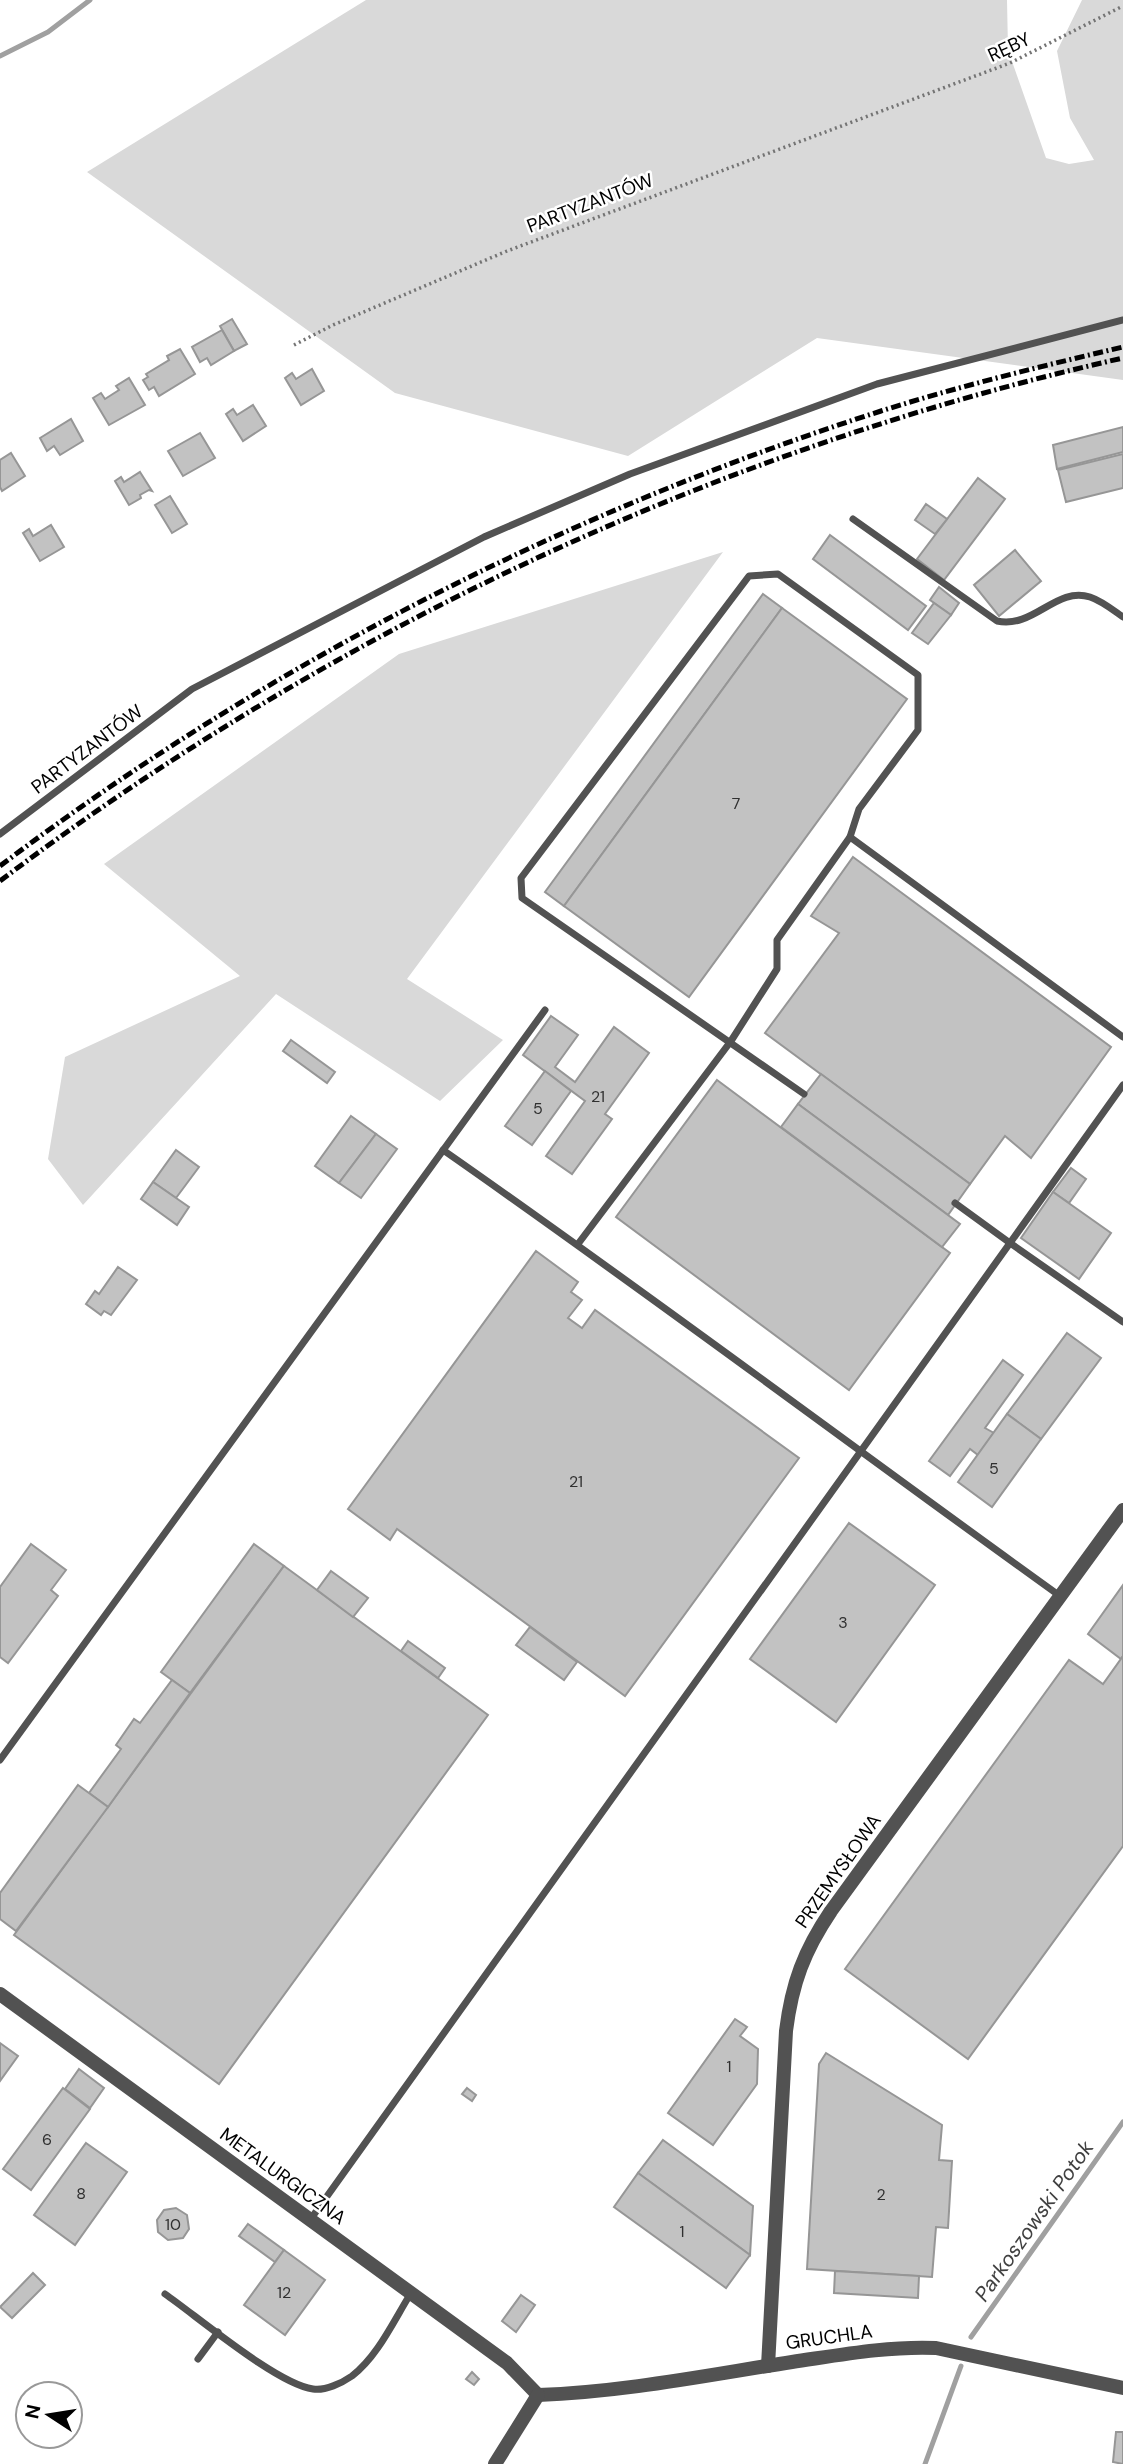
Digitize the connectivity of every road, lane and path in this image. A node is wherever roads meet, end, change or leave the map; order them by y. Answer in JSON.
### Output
{"nodes":[{"id":1,"x":1123,"y":6,"type":"edge"},
{"id":2,"x":902,"y":104,"type":"joint"},
{"id":3,"x":1123,"y":320,"type":"edge"},
{"id":4,"x":295,"y":345,"type":"dead end"},
{"id":5,"x":852,"y":519,"type":"dead end"},
{"id":6,"x":1123,"y":617,"type":"edge"},
{"id":7,"x":0,"y":834,"type":"edge"},
{"id":8,"x":850,"y":837,"type":"junction"},
{"id":9,"x":545,"y":1010,"type":"dead end"},
{"id":10,"x":1123,"y":1037,"type":"edge"},
{"id":11,"x":731,"y":1041,"type":"junction"},
{"id":12,"x":1123,"y":1085,"type":"edge"},
{"id":13,"x":804,"y":1094,"type":"dead end"},
{"id":14,"x":443,"y":1150,"type":"junction"},
{"id":15,"x":955,"y":1203,"type":"dead end"},
{"id":16,"x":1010,"y":1243,"type":"junction"},
{"id":17,"x":578,"y":1244,"type":"junction"},
{"id":18,"x":1123,"y":1322,"type":"edge"},
{"id":19,"x":861,"y":1453,"type":"junction"},
{"id":20,"x":1123,"y":1510,"type":"edge"},
{"id":21,"x":1060,"y":1597,"type":"junction"},
{"id":22,"x":0,"y":1760,"type":"edge"},
{"id":23,"x":0,"y":1994,"type":"edge"},
{"id":24,"x":310,"y":2220,"type":"junction"},
{"id":25,"x":411,"y":2293,"type":"junction"},
{"id":26,"x":165,"y":2294,"type":"dead end"},
{"id":27,"x":218,"y":2332,"type":"junction"},
{"id":28,"x":198,"y":2359,"type":"dead end"},
{"id":29,"x":768,"y":2366,"type":"junction"},
{"id":30,"x":1123,"y":2388,"type":"edge"},
{"id":31,"x":538,"y":2395,"type":"junction"},
{"id":32,"x":495,"y":2464,"type":"edge"}],
"edges":[{"from":1,"to":2,"type":"path","name":"RĘBY"},
{"from":2,"to":4,"type":"path","name":"PARTYZANTÓW"},
{"from":3,"to":7,"type":"lane","name":"PARTYZANTÓW"},
{"from":5,"to":6,"type":"lane"},
{"from":8,"to":10,"type":"lane"},
{"from":8,"to":11,"type":"lane"},
{"from":8,"to":11,"type":"lane"},
{"from":9,"to":14,"type":"lane"},
{"from":11,"to":13,"type":"lane"},
{"from":11,"to":17,"type":"lane"},
{"from":12,"to":16,"type":"lane"},
{"from":14,"to":17,"type":"lane"},
{"from":14,"to":22,"type":"lane"},
{"from":15,"to":16,"type":"lane"},
{"from":16,"to":18,"type":"lane"},
{"from":16,"to":19,"type":"lane"},
{"from":17,"to":19,"type":"lane"},
{"from":19,"to":21,"type":"lane"},
{"from":19,"to":24,"type":"lane"},
{"from":20,"to":21,"type":"street","name":"PRZEMYSŁOWA"},
{"from":21,"to":29,"type":"street","name":"PRZEMYSŁOWA"},
{"from":23,"to":24,"type":"street","name":"METALURGICZNA"},
{"from":24,"to":25,"type":"street","name":"METALURGICZNA"},
{"from":25,"to":27,"type":"lane"},
{"from":25,"to":31,"type":"street","name":"METALURGICZNA"},
{"from":26,"to":27,"type":"lane"},
{"from":27,"to":28,"type":"lane"},
{"from":29,"to":30,"type":"street","name":"GRUCHLA"},
{"from":29,"to":31,"type":"street","name":"GRUCHLA"},
{"from":31,"to":32,"type":"street"}]}
